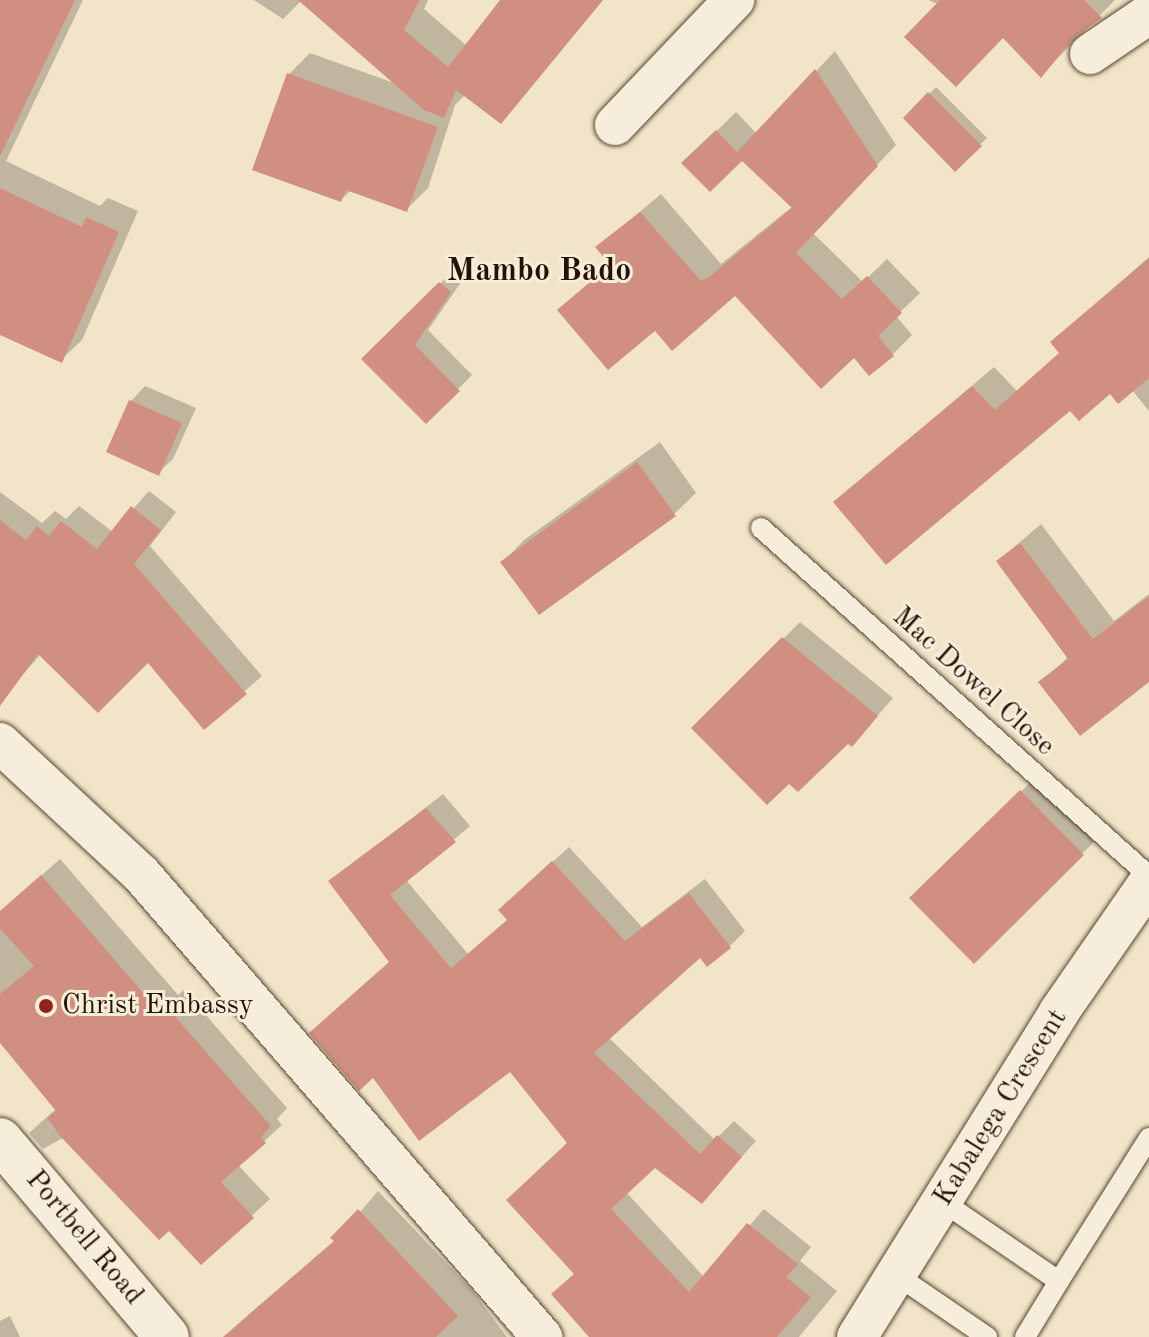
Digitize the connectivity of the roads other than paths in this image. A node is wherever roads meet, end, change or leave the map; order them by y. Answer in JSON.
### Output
{"nodes":[{"id":1,"x":722,"y":4,"type":"edge"},
{"id":2,"x":1149,"y":14,"type":"edge"},
{"id":3,"x":1090,"y":54,"type":"dead end"},
{"id":4,"x":615,"y":125,"type":"dead end"},
{"id":5,"x":761,"y":528,"type":"dead end"},
{"id":6,"x":0,"y":743,"type":"edge"},
{"id":7,"x":1149,"y":879,"type":"edge"},
{"id":8,"x":1149,"y":1138,"type":"edge"},
{"id":9,"x":0,"y":1140,"type":"edge"},
{"id":10,"x":943,"y":1202,"type":"junction"},
{"id":11,"x":898,"y":1276,"type":"junction"},
{"id":12,"x":1059,"y":1281,"type":"junction"},
{"id":13,"x":167,"y":1337,"type":"edge"},
{"id":14,"x":542,"y":1337,"type":"edge"},
{"id":15,"x":857,"y":1337,"type":"edge"},
{"id":16,"x":987,"y":1337,"type":"edge"},
{"id":17,"x":1025,"y":1337,"type":"edge"}],
"edges":[{"from":1,"to":4,"type":"street"},
{"from":2,"to":3,"type":"street"},
{"from":5,"to":7,"type":"lane","name":"Mac Dowel Close"},
{"from":6,"to":14,"type":"street"},
{"from":7,"to":10,"type":"street","name":"Kabalega Crescent"},
{"from":8,"to":12,"type":"lane"},
{"from":9,"to":13,"type":"main road","name":"Portbell Road"},
{"from":10,"to":11,"type":"street","name":"Kabalega Crescent"},
{"from":10,"to":12,"type":"lane"},
{"from":11,"to":15,"type":"street","name":"Kabalega Crescent"},
{"from":11,"to":16,"type":"lane"},
{"from":12,"to":17,"type":"lane"}]}
